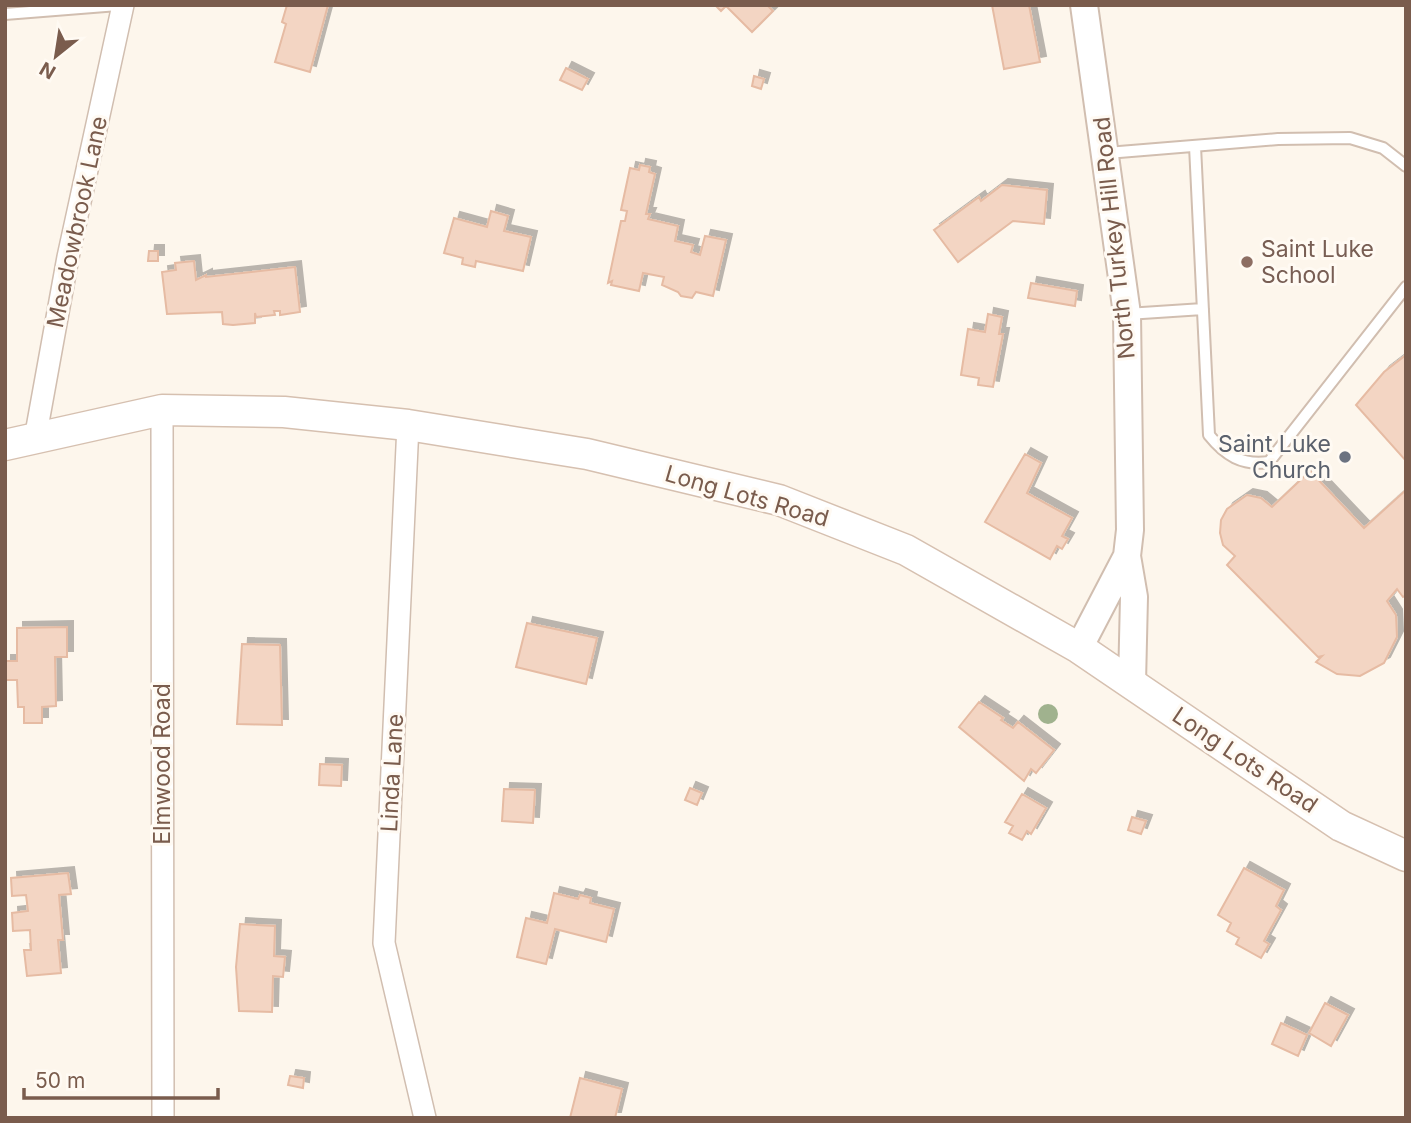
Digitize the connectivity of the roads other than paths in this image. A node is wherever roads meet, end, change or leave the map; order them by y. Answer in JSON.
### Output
{"nodes":[{"id":1,"x":118,"y":5,"type":"edge"},
{"id":2,"x":123,"y":5,"type":"edge"},
{"id":3,"x":1084,"y":5,"type":"edge"},
{"id":4,"x":5,"y":14,"type":"edge"},
{"id":5,"x":1195,"y":146,"type":"junction"},
{"id":6,"x":1107,"y":153,"type":"junction"},
{"id":7,"x":1406,"y":166,"type":"edge"},
{"id":8,"x":1406,"y":288,"type":"edge"},
{"id":9,"x":1203,"y":309,"type":"junction"},
{"id":10,"x":1127,"y":314,"type":"junction"},
{"id":11,"x":162,"y":410,"type":"junction"},
{"id":12,"x":408,"y":425,"type":"junction"},
{"id":13,"x":35,"y":439,"type":"junction"},
{"id":14,"x":5,"y":445,"type":"edge"},
{"id":15,"x":1127,"y":556,"type":"junction"},
{"id":16,"x":1079,"y":648,"type":"junction"},
{"id":17,"x":1132,"y":683,"type":"junction"},
{"id":18,"x":1406,"y":856,"type":"edge"},
{"id":19,"x":163,"y":1118,"type":"edge"},
{"id":20,"x":425,"y":1118,"type":"edge"}],
"edges":[{"from":1,"to":4,"type":"lane"},
{"from":2,"to":13,"type":"street","name":"Meadowbrook Lane"},
{"from":3,"to":6,"type":"street","name":"North Turkey Hill Road"},
{"from":5,"to":6,"type":"lane"},
{"from":5,"to":7,"type":"lane"},
{"from":5,"to":9,"type":"lane"},
{"from":6,"to":10,"type":"street","name":"North Turkey Hill Road"},
{"from":8,"to":9,"type":"lane"},
{"from":9,"to":10,"type":"lane"},
{"from":10,"to":15,"type":"street","name":"North Turkey Hill Road"},
{"from":11,"to":12,"type":"main road","name":"Long Lots Road"},
{"from":11,"to":13,"type":"main road","name":"Long Lots Road"},
{"from":11,"to":19,"type":"street","name":"Elmwood Road"},
{"from":12,"to":16,"type":"main road","name":"Long Lots Road"},
{"from":12,"to":20,"type":"street","name":"Linda Lane"},
{"from":13,"to":14,"type":"main road","name":"Long Lots Road"},
{"from":15,"to":16,"type":"street","name":"North Turkey Hill Road"},
{"from":15,"to":17,"type":"street","name":"North Turkey Hill Road"},
{"from":16,"to":17,"type":"main road","name":"Long Lots Road"},
{"from":17,"to":18,"type":"main road","name":"Long Lots Road"}]}
